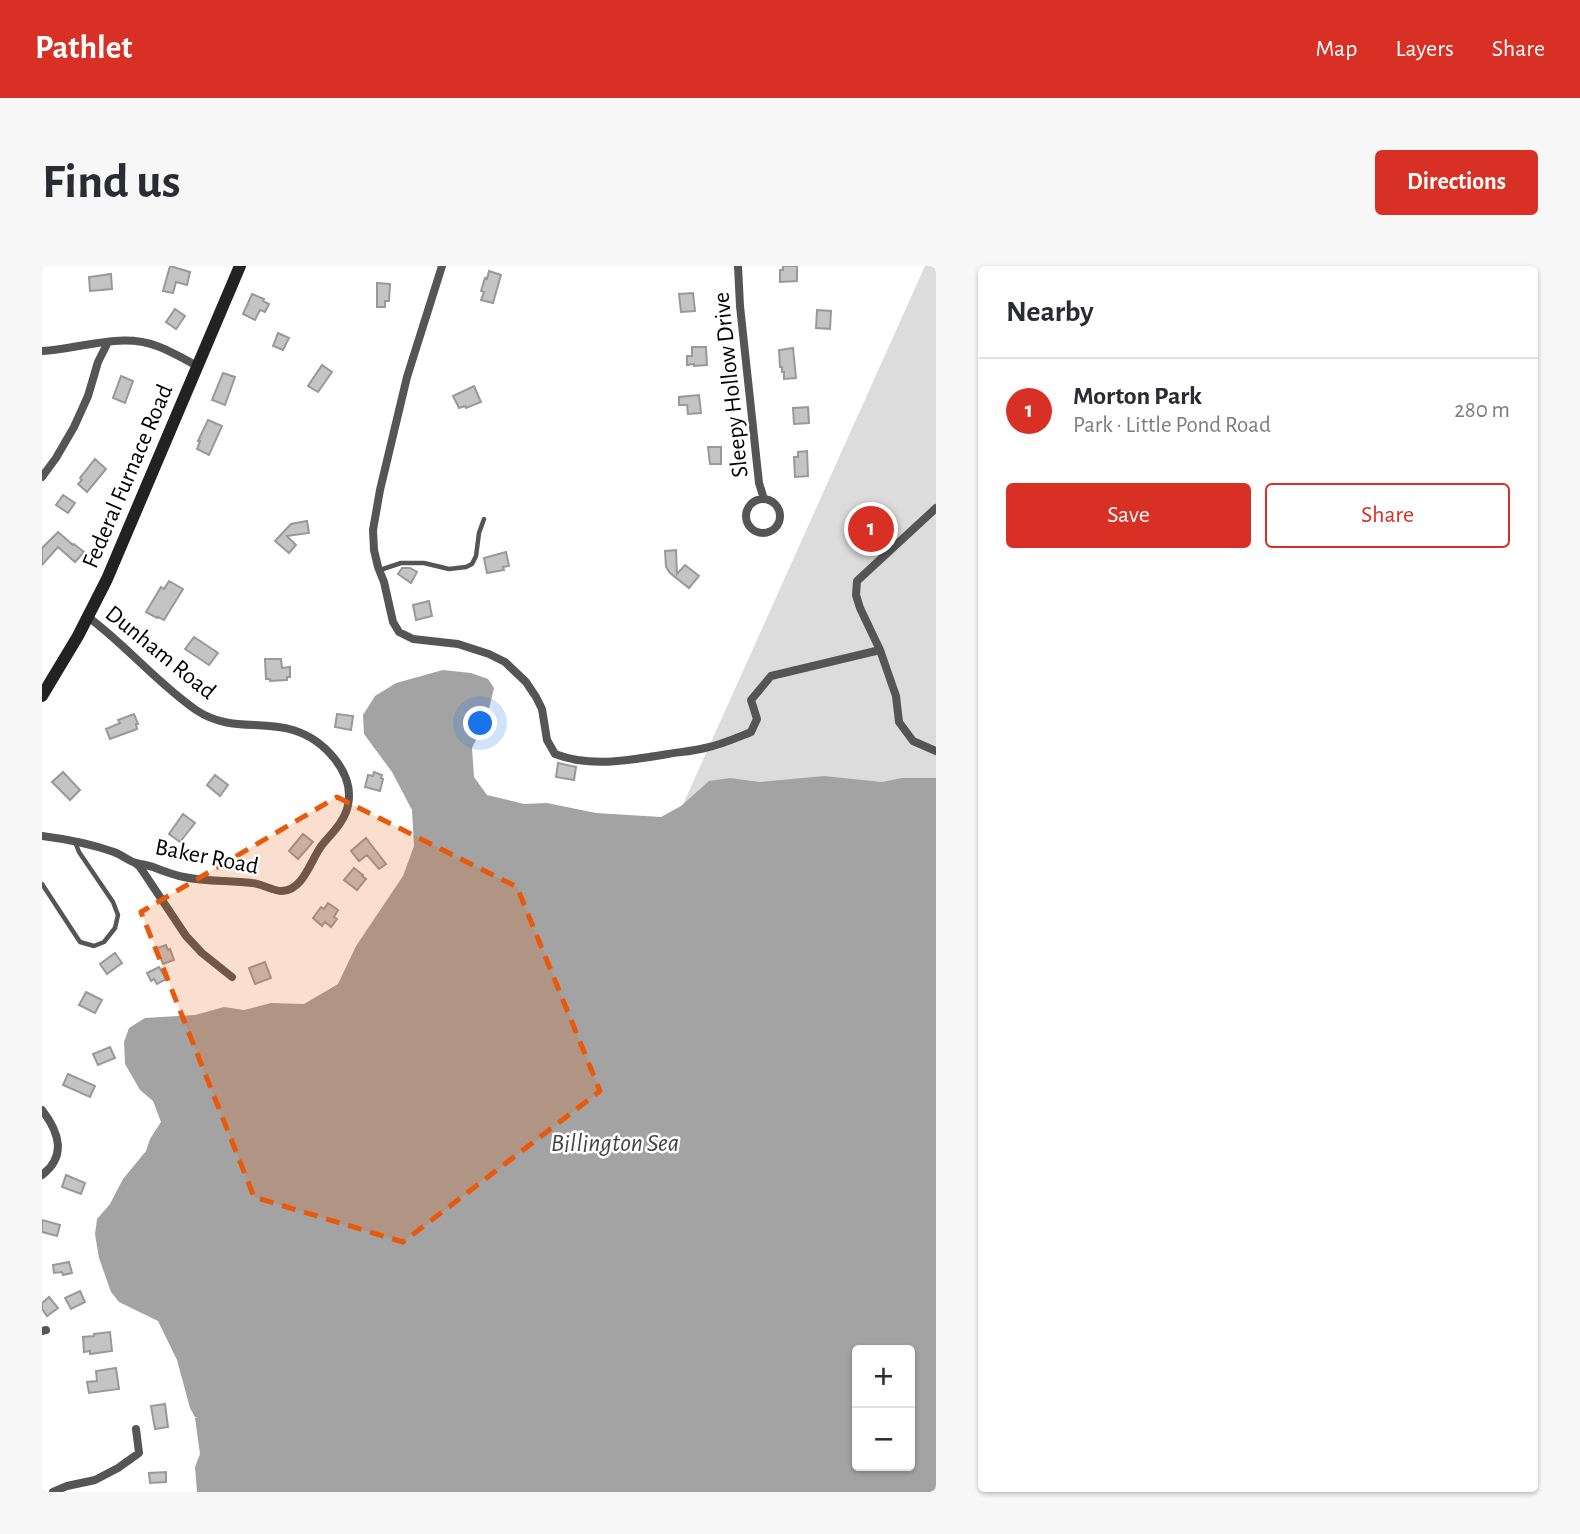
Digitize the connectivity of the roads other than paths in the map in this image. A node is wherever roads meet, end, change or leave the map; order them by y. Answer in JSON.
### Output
{"nodes":[{"id":1,"x":240,"y":266,"type":"edge"},
{"id":2,"x":442,"y":266,"type":"edge"},
{"id":3,"x":738,"y":266,"type":"edge"},
{"id":4,"x":108,"y":342,"type":"junction"},
{"id":5,"x":42,"y":351,"type":"edge"},
{"id":6,"x":197,"y":366,"type":"junction"},
{"id":7,"x":42,"y":477,"type":"edge"},
{"id":8,"x":764,"y":499,"type":"junction"},
{"id":9,"x":936,"y":508,"type":"edge"},
{"id":10,"x":484,"y":519,"type":"dead end"},
{"id":11,"x":379,"y":570,"type":"junction"},
{"id":12,"x":88,"y":617,"type":"junction"},
{"id":13,"x":880,"y":650,"type":"junction"},
{"id":14,"x":42,"y":696,"type":"edge"},
{"id":15,"x":936,"y":751,"type":"edge"},
{"id":16,"x":42,"y":836,"type":"edge"},
{"id":17,"x":74,"y":841,"type":"junction"},
{"id":18,"x":132,"y":861,"type":"junction"},
{"id":19,"x":312,"y":861,"type":"joint"},
{"id":20,"x":42,"y":884,"type":"edge"},
{"id":21,"x":232,"y":977,"type":"dead end"},
{"id":22,"x":42,"y":1110,"type":"edge"},
{"id":23,"x":42,"y":1175,"type":"edge"},
{"id":24,"x":136,"y":1429,"type":"dead end"},
{"id":25,"x":53,"y":1492,"type":"edge"}],
"edges":[{"from":1,"to":6,"type":"main road","name":"Federal Furnace Road"},
{"from":2,"to":11,"type":"street"},
{"from":3,"to":8,"type":"street","name":"Sleepy Hollow Drive"},
{"from":4,"to":5,"type":"street"},
{"from":4,"to":6,"type":"street"},
{"from":4,"to":7,"type":"street"},
{"from":6,"to":12,"type":"main road","name":"Federal Furnace Road"},
{"from":8,"to":8,"type":"street","name":"Sleepy Hollow Drive"},
{"from":9,"to":13,"type":"street"},
{"from":10,"to":11,"type":"lane"},
{"from":11,"to":13,"type":"street"},
{"from":12,"to":14,"type":"main road","name":"Federal Furnace Road"},
{"from":12,"to":19,"type":"street","name":"Dunham Road"},
{"from":13,"to":15,"type":"street"},
{"from":16,"to":17,"type":"street","name":"Baker Road"},
{"from":17,"to":18,"type":"street","name":"Baker Road"},
{"from":17,"to":20,"type":"lane"},
{"from":18,"to":19,"type":"street","name":"Baker Road"},
{"from":18,"to":21,"type":"street"},
{"from":22,"to":23,"type":"street"},
{"from":24,"to":25,"type":"street"}]}
